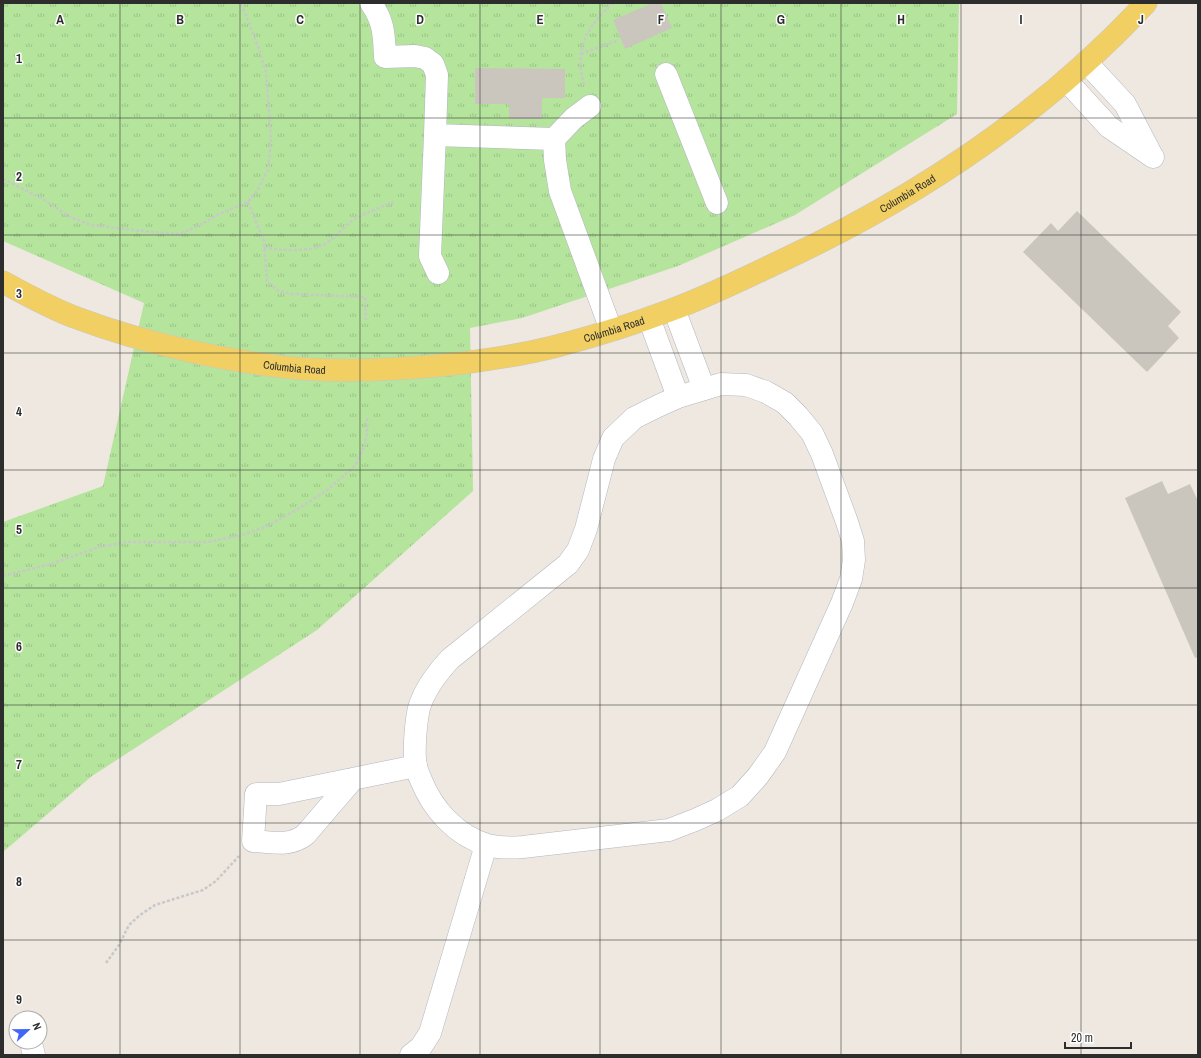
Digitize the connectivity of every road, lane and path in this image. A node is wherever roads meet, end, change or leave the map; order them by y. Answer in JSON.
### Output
{"nodes":[{"id":1,"x":241,"y":3,"type":"edge"},
{"id":2,"x":371,"y":3,"type":"edge"},
{"id":3,"x":613,"y":3,"type":"edge"},
{"id":4,"x":1146,"y":3,"type":"edge"},
{"id":5,"x":618,"y":40,"type":"dead end"},
{"id":6,"x":580,"y":54,"type":"junction"},
{"id":7,"x":1086,"y":62,"type":"junction"},
{"id":8,"x":666,"y":74,"type":"dead end"},
{"id":9,"x":1066,"y":80,"type":"junction"},
{"id":10,"x":590,"y":106,"type":"joint"},
{"id":11,"x":436,"y":135,"type":"junction"},
{"id":12,"x":554,"y":139,"type":"junction"},
{"id":13,"x":3,"y":179,"type":"edge"},
{"id":14,"x":395,"y":201,"type":"dead end"},
{"id":15,"x":248,"y":202,"type":"junction"},
{"id":16,"x":717,"y":203,"type":"dead end"},
{"id":17,"x":264,"y":248,"type":"junction"},
{"id":18,"x":438,"y":273,"type":"dead end"},
{"id":19,"x":3,"y":282,"type":"edge"},
{"id":20,"x":674,"y":309,"type":"junction"},
{"id":21,"x":649,"y":318,"type":"junction"},
{"id":22,"x":366,"y":320,"type":"dead end"},
{"id":23,"x":611,"y":330,"type":"junction"},
{"id":24,"x":704,"y":390,"type":"junction"},
{"id":25,"x":678,"y":397,"type":"junction"},
{"id":26,"x":367,"y":418,"type":"dead end"},
{"id":27,"x":3,"y":576,"type":"edge"},
{"id":28,"x":416,"y":766,"type":"junction"},
{"id":29,"x":353,"y":778,"type":"junction"},
{"id":30,"x":253,"y":841,"type":"junction"},
{"id":31,"x":486,"y":845,"type":"junction"},
{"id":32,"x":106,"y":963,"type":"dead end"},
{"id":33,"x":411,"y":1055,"type":"edge"}],
"edges":[{"from":1,"to":15,"type":"path"},
{"from":2,"to":11,"type":"lane"},
{"from":3,"to":6,"type":"path"},
{"from":4,"to":7,"type":"main road","name":"Columbia Road"},
{"from":5,"to":6,"type":"path"},
{"from":6,"to":10,"type":"path"},
{"from":7,"to":9,"type":"main road","name":"Columbia Road"},
{"from":7,"to":9,"type":"lane"},
{"from":8,"to":16,"type":"lane"},
{"from":9,"to":20,"type":"main road","name":"Columbia Road"},
{"from":10,"to":12,"type":"lane"},
{"from":11,"to":12,"type":"lane"},
{"from":11,"to":18,"type":"lane"},
{"from":12,"to":23,"type":"lane"},
{"from":13,"to":15,"type":"path"},
{"from":14,"to":17,"type":"path"},
{"from":15,"to":17,"type":"path"},
{"from":17,"to":22,"type":"path"},
{"from":19,"to":23,"type":"main road","name":"Columbia Road"},
{"from":20,"to":21,"type":"main road","name":"Columbia Road"},
{"from":20,"to":24,"type":"lane"},
{"from":21,"to":23,"type":"main road","name":"Columbia Road"},
{"from":21,"to":25,"type":"lane"},
{"from":24,"to":25,"type":"lane"},
{"from":24,"to":31,"type":"lane"},
{"from":25,"to":28,"type":"lane"},
{"from":26,"to":27,"type":"path"},
{"from":28,"to":29,"type":"lane"},
{"from":28,"to":31,"type":"lane"},
{"from":29,"to":30,"type":"lane"},
{"from":29,"to":30,"type":"lane"},
{"from":30,"to":32,"type":"path"},
{"from":31,"to":33,"type":"lane"}]}
